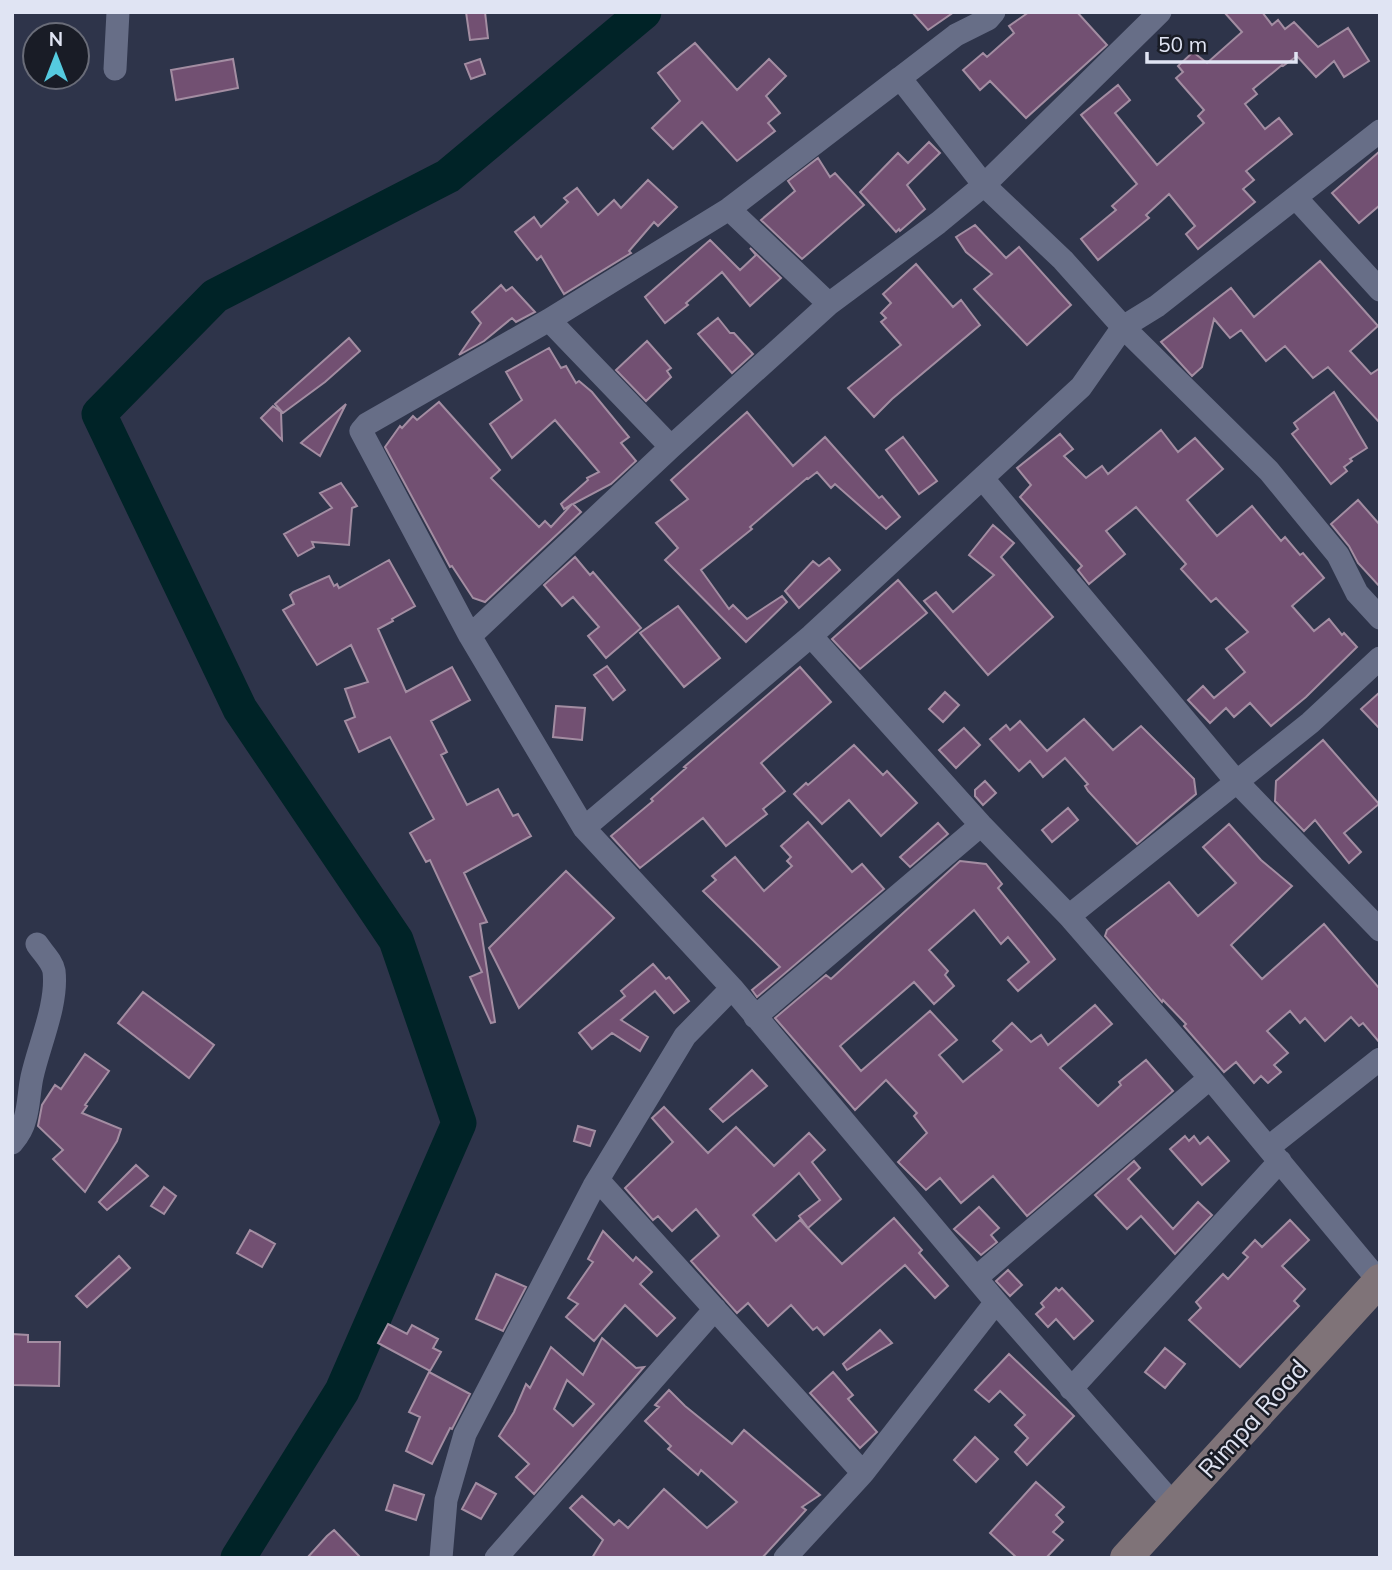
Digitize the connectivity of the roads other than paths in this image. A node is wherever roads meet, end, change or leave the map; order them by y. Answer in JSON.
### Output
{"nodes":[{"id":1,"x":118,"y":12,"type":"edge"},
{"id":2,"x":994,"y":12,"type":"edge"},
{"id":3,"x":1160,"y":12,"type":"edge"},
{"id":4,"x":115,"y":69,"type":"dead end"},
{"id":5,"x":900,"y":78,"type":"junction"},
{"id":6,"x":1380,"y":131,"type":"edge"},
{"id":7,"x":984,"y":185,"type":"junction"},
{"id":8,"x":1296,"y":198,"type":"junction"},
{"id":9,"x":729,"y":209,"type":"junction"},
{"id":10,"x":1380,"y":290,"type":"edge"},
{"id":11,"x":829,"y":304,"type":"junction"},
{"id":12,"x":549,"y":320,"type":"junction"},
{"id":13,"x":1123,"y":327,"type":"junction"},
{"id":14,"x":671,"y":447,"type":"junction"},
{"id":15,"x":983,"y":479,"type":"junction"},
{"id":16,"x":1380,"y":618,"type":"edge"},
{"id":17,"x":470,"y":636,"type":"junction"},
{"id":18,"x":811,"y":636,"type":"junction"},
{"id":19,"x":1380,"y":658,"type":"edge"},
{"id":20,"x":1236,"y":781,"type":"junction"},
{"id":21,"x":981,"y":825,"type":"junction"},
{"id":22,"x":584,"y":828,"type":"junction"},
{"id":23,"x":1069,"y":916,"type":"junction"},
{"id":24,"x":1380,"y":930,"type":"edge"},
{"id":25,"x":37,"y":944,"type":"dead end"},
{"id":26,"x":732,"y":988,"type":"junction"},
{"id":27,"x":755,"y":1017,"type":"junction"},
{"id":28,"x":1380,"y":1059,"type":"edge"},
{"id":29,"x":1210,"y":1077,"type":"junction"},
{"id":30,"x":12,"y":1143,"type":"edge"},
{"id":31,"x":1274,"y":1154,"type":"junction"},
{"id":32,"x":598,"y":1180,"type":"junction"},
{"id":33,"x":977,"y":1278,"type":"junction"},
{"id":34,"x":1379,"y":1280,"type":"edge"},
{"id":35,"x":996,"y":1302,"type":"junction"},
{"id":36,"x":715,"y":1309,"type":"junction"},
{"id":37,"x":1071,"y":1389,"type":"junction"},
{"id":38,"x":863,"y":1474,"type":"junction"},
{"id":39,"x":1174,"y":1504,"type":"junction"},
{"id":40,"x":441,"y":1558,"type":"edge"},
{"id":41,"x":496,"y":1558,"type":"edge"},
{"id":42,"x":785,"y":1558,"type":"edge"},
{"id":43,"x":1125,"y":1558,"type":"edge"}],
"edges":[{"from":1,"to":4,"type":"street"},
{"from":2,"to":5,"type":"street"},
{"from":3,"to":7,"type":"street"},
{"from":5,"to":7,"type":"street"},
{"from":5,"to":9,"type":"street"},
{"from":6,"to":8,"type":"street"},
{"from":7,"to":11,"type":"street"},
{"from":7,"to":13,"type":"street"},
{"from":8,"to":10,"type":"street"},
{"from":8,"to":13,"type":"street"},
{"from":9,"to":11,"type":"street"},
{"from":9,"to":12,"type":"street"},
{"from":11,"to":14,"type":"street"},
{"from":12,"to":14,"type":"street"},
{"from":12,"to":17,"type":"street"},
{"from":13,"to":15,"type":"street"},
{"from":13,"to":16,"type":"street"},
{"from":14,"to":17,"type":"street"},
{"from":15,"to":18,"type":"street"},
{"from":15,"to":20,"type":"street"},
{"from":17,"to":22,"type":"street"},
{"from":18,"to":21,"type":"street"},
{"from":18,"to":22,"type":"street"},
{"from":19,"to":20,"type":"street"},
{"from":20,"to":23,"type":"street"},
{"from":20,"to":24,"type":"street"},
{"from":21,"to":23,"type":"street"},
{"from":21,"to":27,"type":"street"},
{"from":22,"to":26,"type":"street"},
{"from":23,"to":29,"type":"street"},
{"from":25,"to":30,"type":"street"},
{"from":26,"to":27,"type":"street"},
{"from":26,"to":32,"type":"street"},
{"from":27,"to":33,"type":"street"},
{"from":28,"to":31,"type":"street"},
{"from":29,"to":31,"type":"street"},
{"from":29,"to":33,"type":"street"},
{"from":31,"to":34,"type":"street"},
{"from":31,"to":37,"type":"street"},
{"from":32,"to":36,"type":"street"},
{"from":32,"to":40,"type":"street"},
{"from":33,"to":35,"type":"street"},
{"from":34,"to":39,"type":"street","name":"Rimpa Road"},
{"from":35,"to":37,"type":"street"},
{"from":35,"to":38,"type":"street"},
{"from":36,"to":38,"type":"street"},
{"from":36,"to":41,"type":"street"},
{"from":37,"to":39,"type":"street"},
{"from":38,"to":42,"type":"street"},
{"from":39,"to":43,"type":"street","name":"Rimpa Road"}]}
